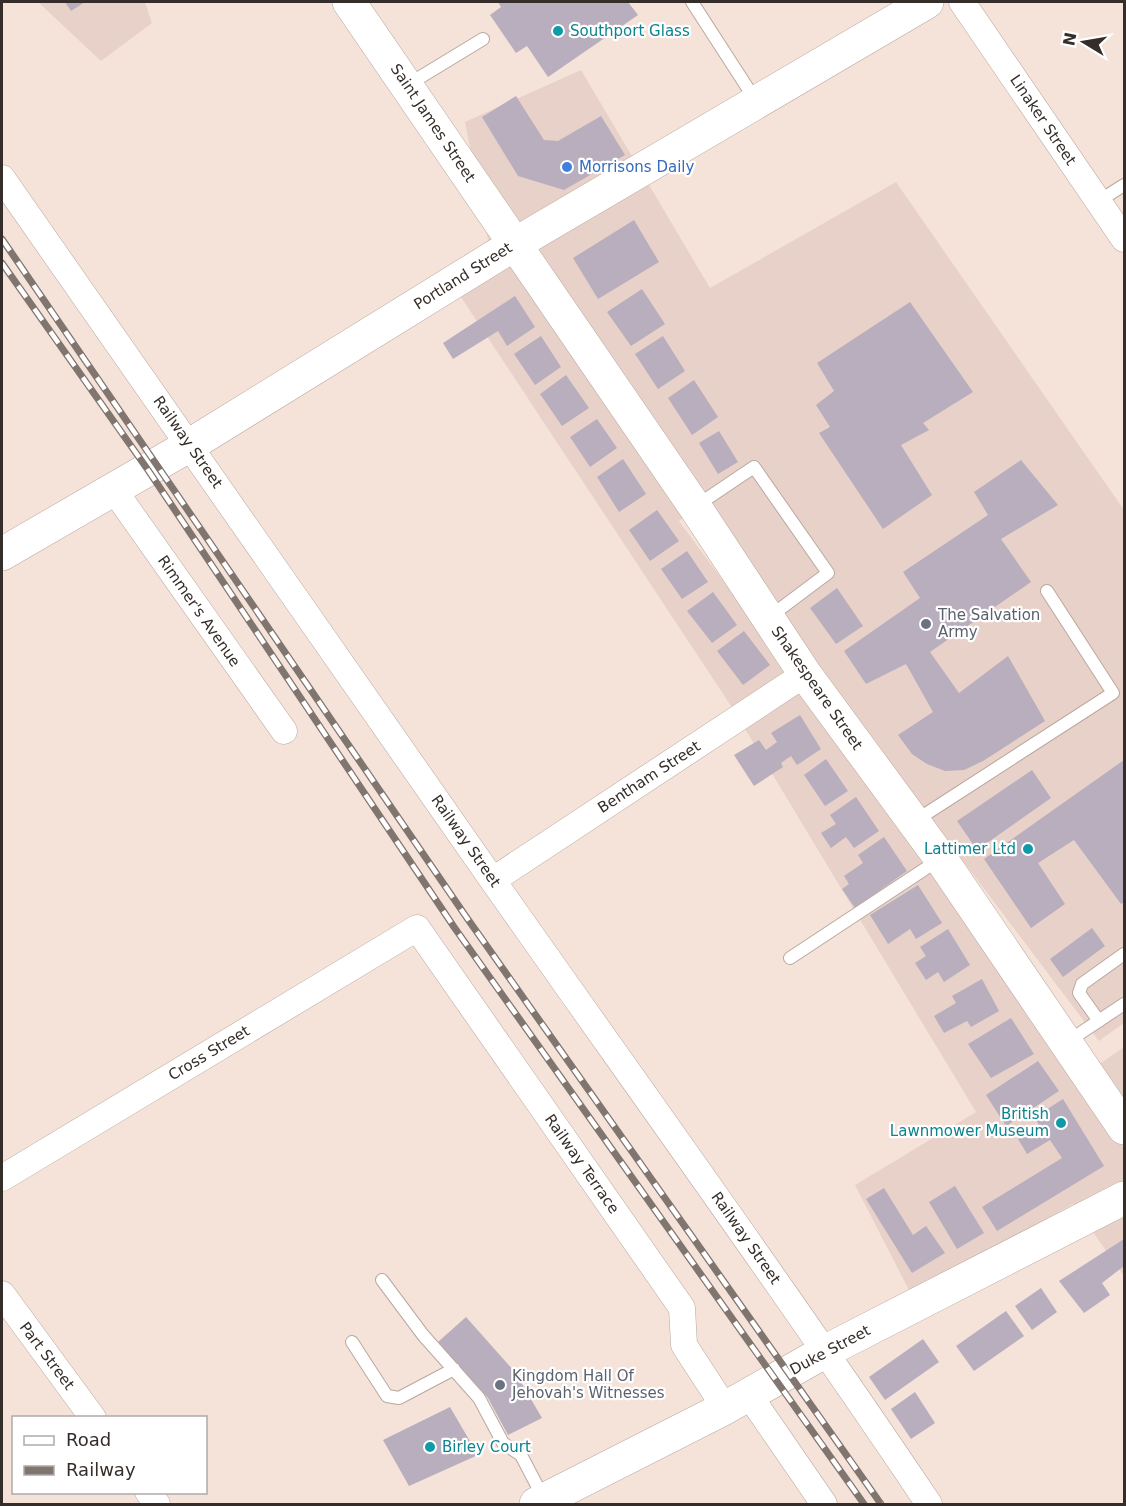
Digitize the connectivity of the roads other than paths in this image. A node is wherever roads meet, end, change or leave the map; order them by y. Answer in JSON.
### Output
{"nodes":[{"id":1,"x":349,"y":2,"type":"edge"},
{"id":2,"x":692,"y":2,"type":"edge"},
{"id":3,"x":927,"y":2,"type":"edge"},
{"id":4,"x":962,"y":2,"type":"edge"},
{"id":5,"x":483,"y":39,"type":"dead end"},
{"id":6,"x":407,"y":85,"type":"junction"},
{"id":7,"x":757,"y":102,"type":"junction"},
{"id":8,"x":2,"y":178,"type":"edge"},
{"id":9,"x":1125,"y":185,"type":"edge"},
{"id":10,"x":1098,"y":201,"type":"junction"},
{"id":11,"x":1125,"y":239,"type":"edge"},
{"id":12,"x":515,"y":244,"type":"junction"},
{"id":13,"x":190,"y":445,"type":"junction"},
{"id":14,"x":114,"y":490,"type":"junction"},
{"id":15,"x":695,"y":507,"type":"junction"},
{"id":16,"x":2,"y":554,"type":"edge"},
{"id":17,"x":1047,"y":591,"type":"dead end"},
{"id":18,"x":768,"y":618,"type":"junction"},
{"id":19,"x":806,"y":674,"type":"junction"},
{"id":20,"x":284,"y":731,"type":"dead end"},
{"id":21,"x":914,"y":821,"type":"junction"},
{"id":22,"x":941,"y":859,"type":"junction"},
{"id":23,"x":493,"y":880,"type":"junction"},
{"id":24,"x":417,"y":928,"type":"joint"},
{"id":25,"x":1125,"y":954,"type":"edge"},
{"id":26,"x":790,"y":958,"type":"dead end"},
{"id":27,"x":1125,"y":1004,"type":"edge"},
{"id":28,"x":1099,"y":1021,"type":"junction"},
{"id":29,"x":1066,"y":1043,"type":"junction"},
{"id":30,"x":1125,"y":1128,"type":"edge"},
{"id":31,"x":2,"y":1178,"type":"edge"},
{"id":32,"x":1125,"y":1198,"type":"edge"},
{"id":33,"x":382,"y":1280,"type":"dead end"},
{"id":34,"x":2,"y":1294,"type":"edge"},
{"id":35,"x":352,"y":1342,"type":"dead end"},
{"id":36,"x":826,"y":1351,"type":"junction"},
{"id":37,"x":454,"y":1369,"type":"junction"},
{"id":38,"x":737,"y":1401,"type":"junction"},
{"id":39,"x":92,"y":1416,"type":"edge"},
{"id":40,"x":540,"y":1502,"type":"edge"},
{"id":41,"x":824,"y":1504,"type":"edge"},
{"id":42,"x":929,"y":1504,"type":"edge"}],
"edges":[{"from":1,"to":6,"type":"street","name":"Saint James Street"},
{"from":2,"to":7,"type":"lane"},
{"from":3,"to":7,"type":"street","name":"Portland Street"},
{"from":4,"to":10,"type":"street","name":"Linaker Street"},
{"from":5,"to":6,"type":"lane"},
{"from":6,"to":12,"type":"street","name":"Saint James Street"},
{"from":7,"to":12,"type":"street","name":"Portland Street"},
{"from":8,"to":13,"type":"street","name":"Railway Street"},
{"from":9,"to":10,"type":"lane"},
{"from":10,"to":11,"type":"street","name":"Linaker Street"},
{"from":12,"to":13,"type":"street","name":"Portland Street"},
{"from":12,"to":15,"type":"street","name":"Shakespeare Street"},
{"from":13,"to":14,"type":"street","name":"Portland Street"},
{"from":13,"to":23,"type":"street","name":"Railway Street"},
{"from":14,"to":16,"type":"street","name":"Portland Street"},
{"from":14,"to":20,"type":"street","name":"Rimmer's Avenue"},
{"from":15,"to":18,"type":"street","name":"Shakespeare Street"},
{"from":15,"to":18,"type":"lane"},
{"from":17,"to":21,"type":"lane"},
{"from":18,"to":19,"type":"street","name":"Shakespeare Street"},
{"from":19,"to":21,"type":"street","name":"Shakespeare Street"},
{"from":19,"to":23,"type":"street","name":"Bentham Street"},
{"from":21,"to":22,"type":"street","name":"Shakespeare Street"},
{"from":22,"to":26,"type":"lane"},
{"from":22,"to":29,"type":"street","name":"Shakespeare Street"},
{"from":23,"to":36,"type":"street","name":"Railway Street"},
{"from":24,"to":31,"type":"street","name":"Cross Street"},
{"from":24,"to":38,"type":"street","name":"Railway Terrace"},
{"from":25,"to":28,"type":"lane"},
{"from":27,"to":28,"type":"lane"},
{"from":28,"to":29,"type":"lane"},
{"from":29,"to":30,"type":"street","name":"Shakespeare Street"},
{"from":32,"to":36,"type":"street","name":"Duke Street"},
{"from":33,"to":37,"type":"lane"},
{"from":34,"to":39,"type":"street","name":"Part Street"},
{"from":35,"to":37,"type":"lane"},
{"from":36,"to":38,"type":"street","name":"Duke Street"},
{"from":36,"to":42,"type":"street","name":"Railway Street"},
{"from":37,"to":40,"type":"lane"},
{"from":38,"to":40,"type":"street","name":"Duke Street"},
{"from":38,"to":41,"type":"street","name":"Railway Terrace"}]}
